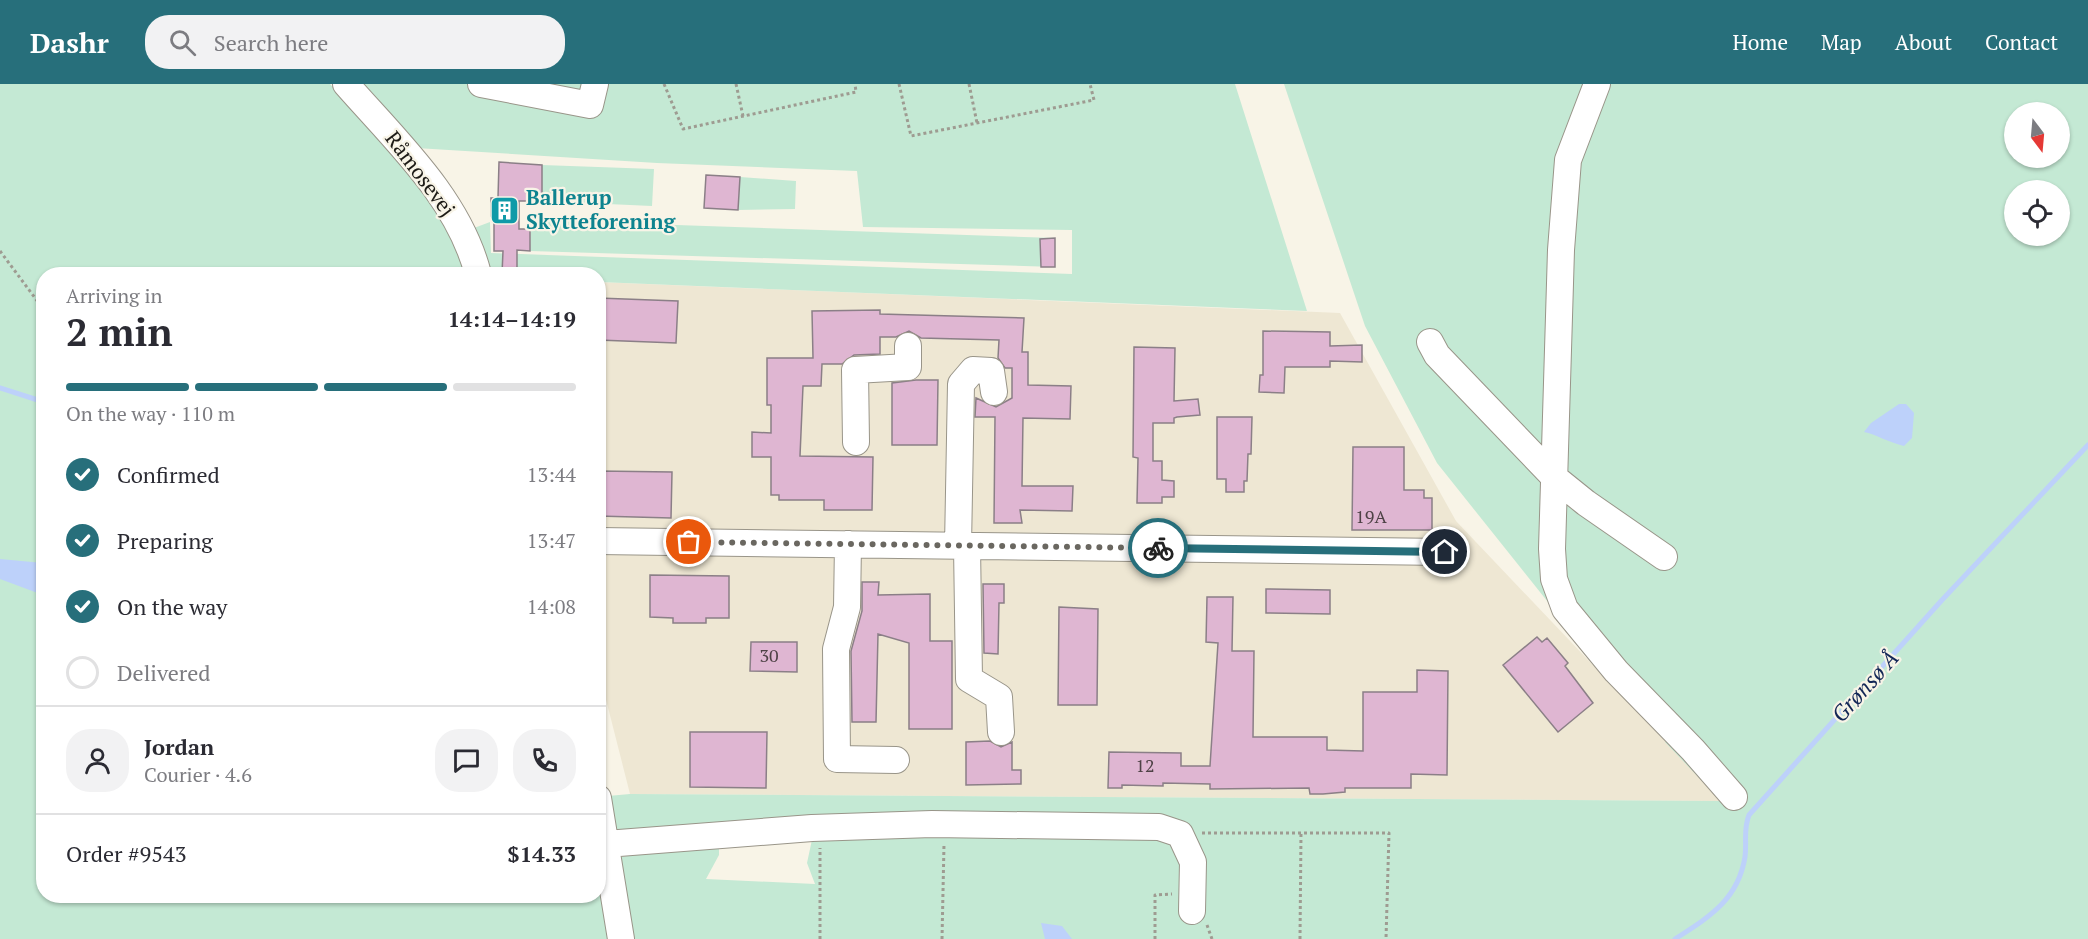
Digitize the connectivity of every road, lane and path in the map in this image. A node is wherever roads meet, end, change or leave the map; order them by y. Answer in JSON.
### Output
{"nodes":[{"id":1,"x":346,"y":84,"type":"edge"},
{"id":2,"x":481,"y":84,"type":"edge"},
{"id":3,"x":595,"y":84,"type":"edge"},
{"id":4,"x":664,"y":84,"type":"edge"},
{"id":5,"x":736,"y":84,"type":"edge"},
{"id":6,"x":855,"y":84,"type":"edge"},
{"id":7,"x":899,"y":84,"type":"edge"},
{"id":8,"x":969,"y":84,"type":"edge"},
{"id":9,"x":1090,"y":84,"type":"edge"},
{"id":10,"x":1597,"y":84,"type":"edge"},
{"id":11,"x":743,"y":116,"type":"junction"},
{"id":12,"x":977,"y":123,"type":"junction"},
{"id":13,"x":0,"y":251,"type":"edge"},
{"id":14,"x":475,"y":267,"type":"edge"},
{"id":15,"x":36,"y":299,"type":"edge"},
{"id":16,"x":1430,"y":342,"type":"dead end"},
{"id":17,"x":908,"y":346,"type":"dead end"},
{"id":18,"x":994,"y":392,"type":"dead end"},
{"id":19,"x":856,"y":442,"type":"dead end"},
{"id":20,"x":1556,"y":478,"type":"junction"},
{"id":21,"x":606,"y":541,"type":"edge"},
{"id":22,"x":848,"y":544,"type":"junction"},
{"id":23,"x":962,"y":546,"type":"junction"},
{"id":24,"x":1445,"y":552,"type":"dead end"},
{"id":25,"x":1664,"y":557,"type":"dead end"},
{"id":26,"x":1001,"y":732,"type":"dead end"},
{"id":27,"x":896,"y":760,"type":"dead end"},
{"id":28,"x":1734,"y":797,"type":"dead end"},
{"id":29,"x":944,"y":824,"type":"junction"},
{"id":30,"x":820,"y":828,"type":"junction"},
{"id":31,"x":1301,"y":832,"type":"junction"},
{"id":32,"x":606,"y":844,"type":"joint"},
{"id":33,"x":1188,"y":852,"type":"junction"},
{"id":34,"x":1192,"y":902,"type":"joint"},
{"id":35,"x":621,"y":939,"type":"edge"},
{"id":36,"x":820,"y":939,"type":"edge"},
{"id":37,"x":942,"y":939,"type":"edge"},
{"id":38,"x":1155,"y":939,"type":"edge"},
{"id":39,"x":1299,"y":939,"type":"edge"},
{"id":40,"x":1386,"y":939,"type":"edge"}],
"edges":[{"from":1,"to":14,"type":"street","name":"Råmosevej"},
{"from":2,"to":3,"type":"street"},
{"from":4,"to":11,"type":"path"},
{"from":5,"to":11,"type":"path"},
{"from":6,"to":11,"type":"path"},
{"from":7,"to":12,"type":"path"},
{"from":8,"to":12,"type":"path"},
{"from":9,"to":12,"type":"path"},
{"from":10,"to":20,"type":"street"},
{"from":13,"to":15,"type":"path"},
{"from":16,"to":20,"type":"street"},
{"from":17,"to":19,"type":"street"},
{"from":18,"to":23,"type":"street"},
{"from":20,"to":25,"type":"street"},
{"from":20,"to":28,"type":"street"},
{"from":21,"to":22,"type":"street"},
{"from":22,"to":23,"type":"street"},
{"from":22,"to":27,"type":"street"},
{"from":23,"to":24,"type":"street"},
{"from":23,"to":26,"type":"street"},
{"from":29,"to":30,"type":"street"},
{"from":29,"to":33,"type":"street"},
{"from":29,"to":37,"type":"path"},
{"from":30,"to":32,"type":"street"},
{"from":30,"to":36,"type":"path"},
{"from":31,"to":33,"type":"path"},
{"from":31,"to":39,"type":"path"},
{"from":31,"to":40,"type":"path"},
{"from":32,"to":35,"type":"street"},
{"from":33,"to":34,"type":"street"},
{"from":34,"to":38,"type":"path"}]}
